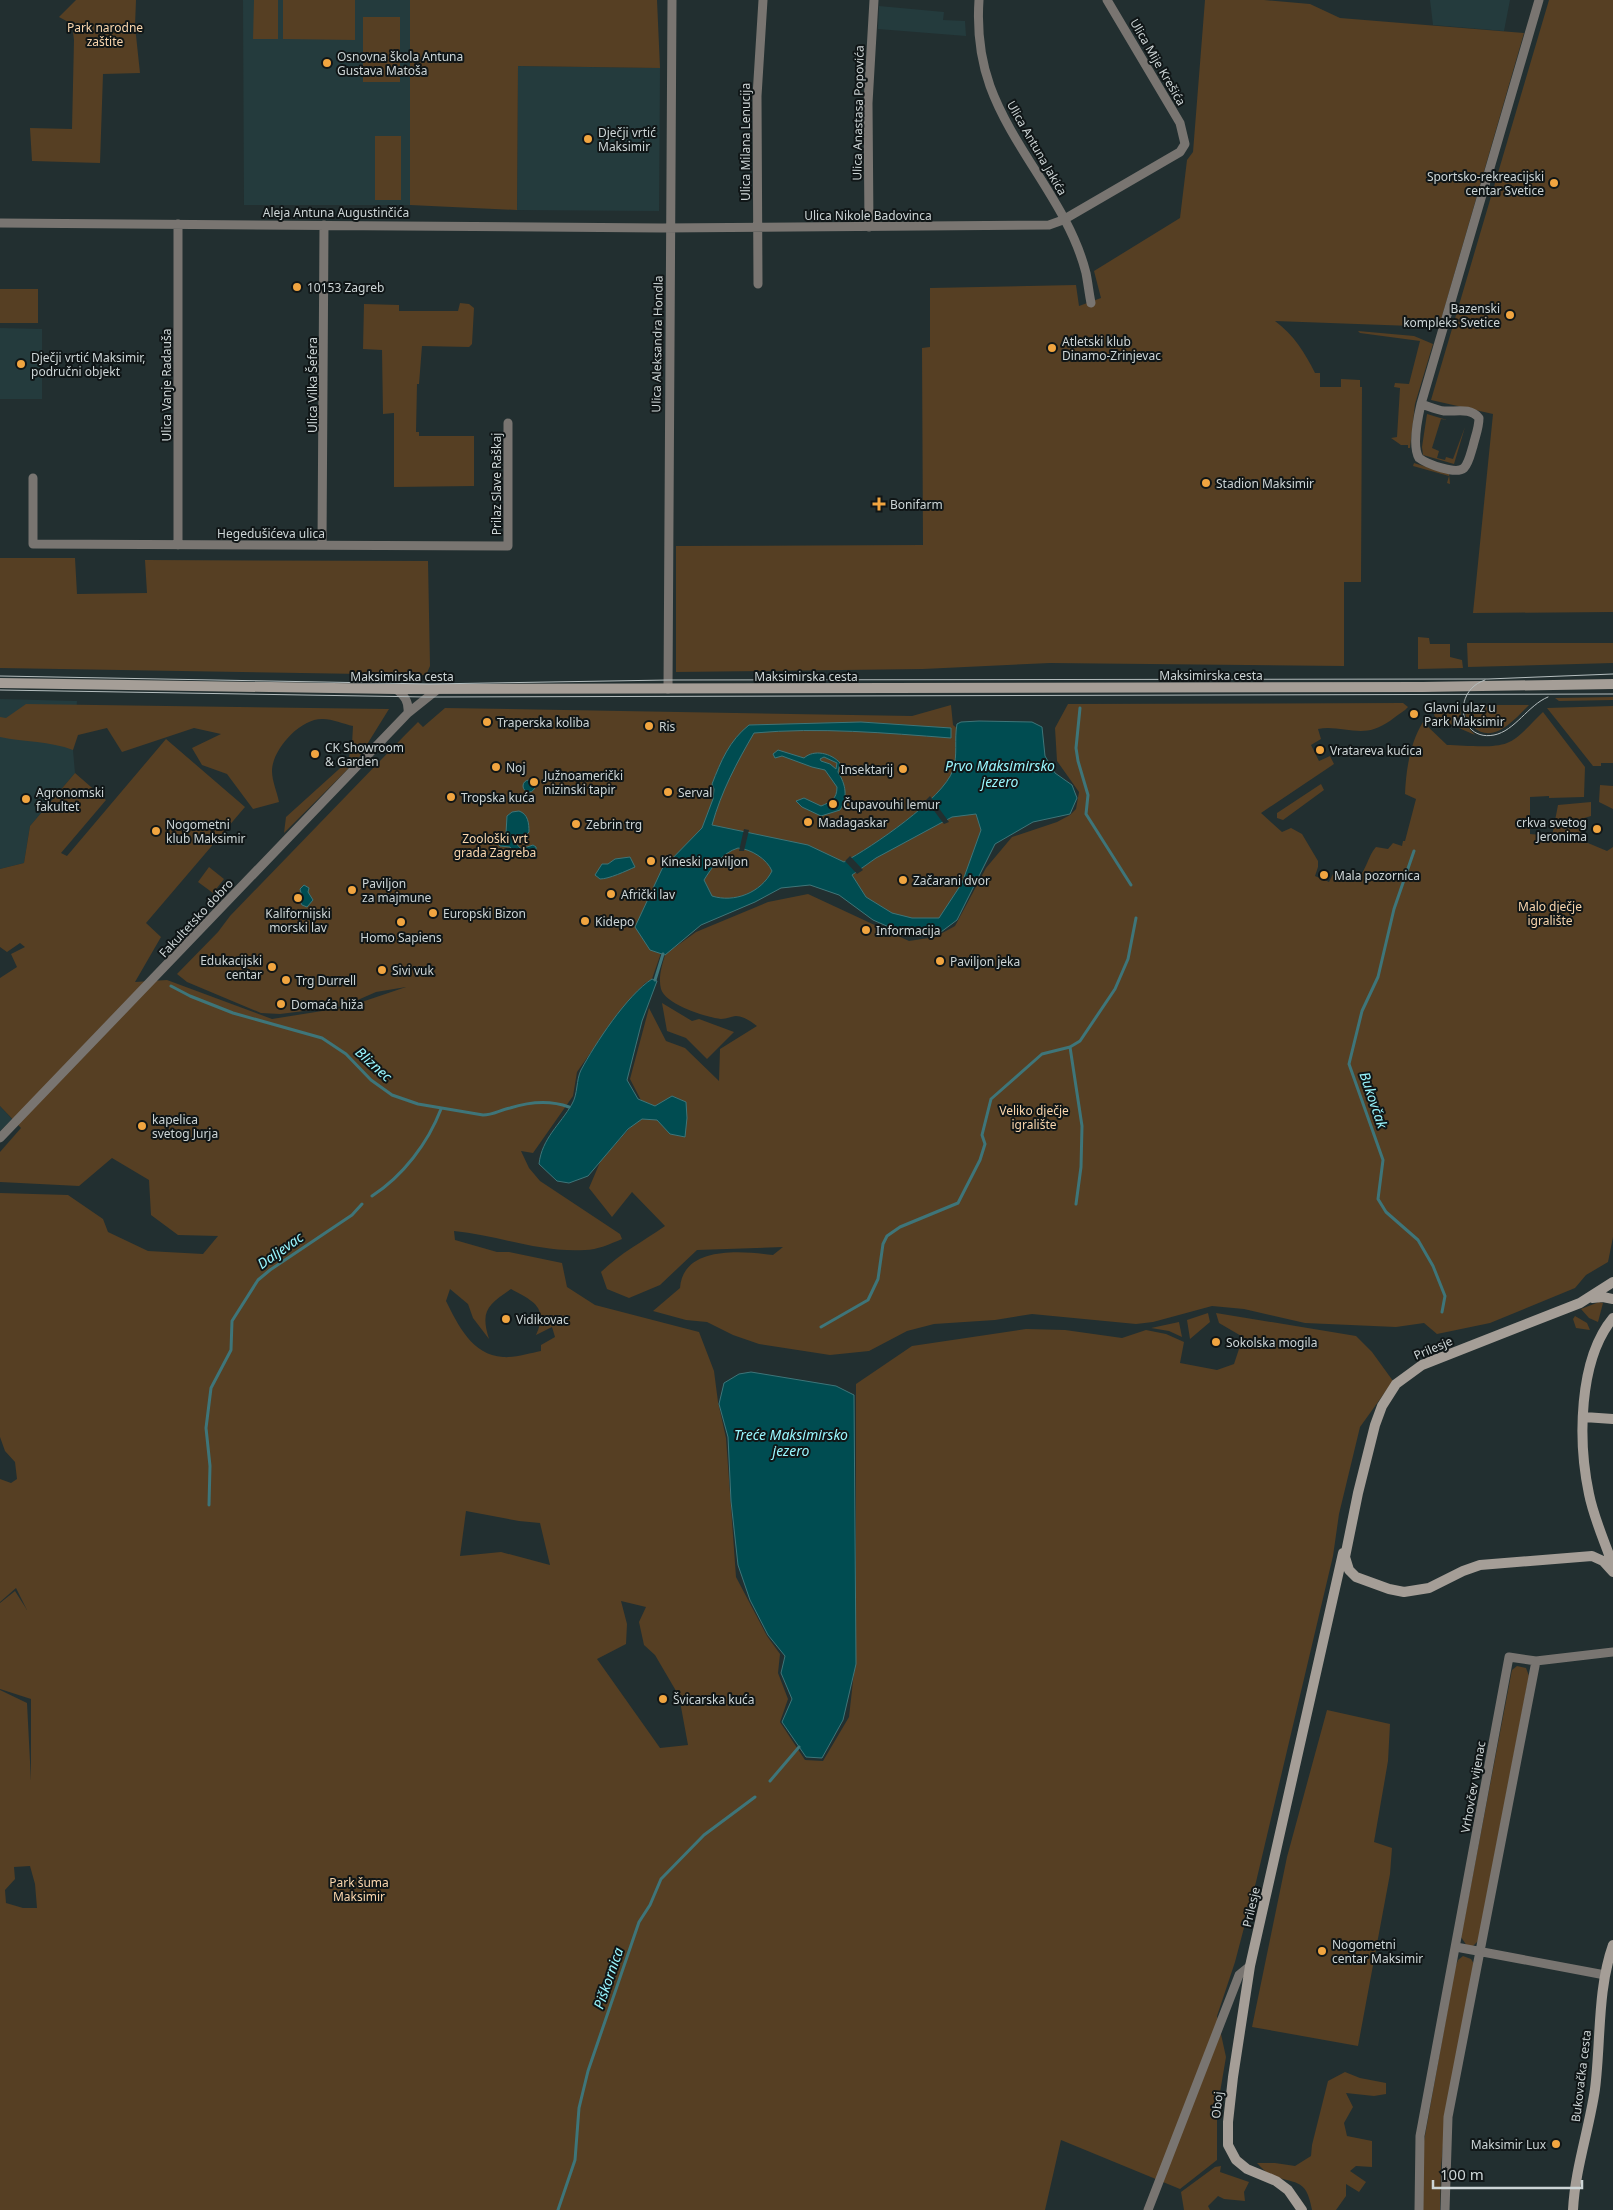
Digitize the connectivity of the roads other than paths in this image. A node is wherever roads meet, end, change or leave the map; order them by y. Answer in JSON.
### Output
{"nodes":[{"id":1,"x":672,"y":0,"type":"edge"},
{"id":2,"x":763,"y":0,"type":"edge"},
{"id":3,"x":874,"y":0,"type":"edge"},
{"id":4,"x":979,"y":0,"type":"edge"},
{"id":5,"x":1107,"y":0,"type":"edge"},
{"id":6,"x":1540,"y":0,"type":"edge"},
{"id":7,"x":1185,"y":138,"type":"joint"},
{"id":8,"x":1063,"y":220,"type":"junction"},
{"id":9,"x":0,"y":223,"type":"edge"},
{"id":10,"x":178,"y":224,"type":"junction"},
{"id":11,"x":324,"y":225,"type":"junction"},
{"id":12,"x":869,"y":227,"type":"junction"},
{"id":13,"x":672,"y":228,"type":"junction"},
{"id":14,"x":758,"y":228,"type":"junction"},
{"id":15,"x":758,"y":284,"type":"dead end"},
{"id":16,"x":1091,"y":303,"type":"dead end"},
{"id":17,"x":1421,"y":404,"type":"junction"},
{"id":18,"x":508,"y":423,"type":"dead end"},
{"id":19,"x":33,"y":478,"type":"dead end"},
{"id":20,"x":178,"y":545,"type":"junction"},
{"id":21,"x":322,"y":545,"type":"junction"},
{"id":22,"x":508,"y":546,"type":"joint"},
{"id":23,"x":0,"y":683,"type":"edge"},
{"id":24,"x":1613,"y":684,"type":"edge"},
{"id":25,"x":396,"y":689,"type":"junction"},
{"id":26,"x":438,"y":689,"type":"junction"},
{"id":27,"x":668,"y":689,"type":"junction"},
{"id":28,"x":408,"y":713,"type":"junction"},
{"id":29,"x":0,"y":1138,"type":"edge"},
{"id":30,"x":1613,"y":1282,"type":"edge"},
{"id":31,"x":1613,"y":1299,"type":"edge"},
{"id":32,"x":1587,"y":1300,"type":"junction"},
{"id":33,"x":1613,"y":1318,"type":"edge"},
{"id":34,"x":1613,"y":1327,"type":"edge"},
{"id":35,"x":1596,"y":1344,"type":"junction"},
{"id":36,"x":1584,"y":1417,"type":"junction"},
{"id":37,"x":1613,"y":1419,"type":"edge"},
{"id":38,"x":1603,"y":1536,"type":"junction"},
{"id":39,"x":1346,"y":1546,"type":"junction"},
{"id":40,"x":1592,"y":1556,"type":"junction"},
{"id":41,"x":1613,"y":1566,"type":"edge"},
{"id":42,"x":1613,"y":1572,"type":"edge"},
{"id":43,"x":1361,"y":1580,"type":"junction"},
{"id":44,"x":1335,"y":1595,"type":"junction"},
{"id":45,"x":1613,"y":1652,"type":"edge"},
{"id":46,"x":1536,"y":1661,"type":"junction"},
{"id":47,"x":1613,"y":1945,"type":"edge"},
{"id":48,"x":1456,"y":1948,"type":"junction"},
{"id":49,"x":1480,"y":1952,"type":"junction"},
{"id":50,"x":1250,"y":1966,"type":"junction"},
{"id":51,"x":1605,"y":1975,"type":"junction"},
{"id":52,"x":1148,"y":2210,"type":"edge"},
{"id":53,"x":1302,"y":2210,"type":"edge"},
{"id":54,"x":1419,"y":2210,"type":"edge"},
{"id":55,"x":1445,"y":2210,"type":"edge"},
{"id":56,"x":1573,"y":2210,"type":"edge"}],
"edges":[{"from":1,"to":13,"type":"street","name":"Ulica Aleksandra Hondla"},
{"from":2,"to":14,"type":"street","name":"Ulica Milana Lenucija"},
{"from":3,"to":12,"type":"street","name":"Ulica Anastasa Popovića"},
{"from":4,"to":8,"type":"street","name":"Ulica Antuna Jakića"},
{"from":5,"to":7,"type":"street","name":"Ulica Mije Krešića"},
{"from":6,"to":17,"type":"street"},
{"from":7,"to":8,"type":"street","name":"Ulica Nikole Badovinca"},
{"from":8,"to":12,"type":"street","name":"Ulica Nikole Badovinca"},
{"from":8,"to":16,"type":"street","name":"Ulica Antuna Jakića"},
{"from":9,"to":10,"type":"street","name":"Aleja Antuna Augustinčića"},
{"from":10,"to":11,"type":"street","name":"Aleja Antuna Augustinčića"},
{"from":10,"to":20,"type":"street","name":"Ulica Vanje Radauša"},
{"from":11,"to":13,"type":"street","name":"Aleja Antuna Augustinčića"},
{"from":11,"to":21,"type":"street","name":"Ulica Vilka Šefera"},
{"from":12,"to":14,"type":"street","name":"Ulica Nikole Badovinca"},
{"from":13,"to":14,"type":"street","name":"Ulica Nikole Badovinca"},
{"from":13,"to":27,"type":"street","name":"Ulica Aleksandra Hondla"},
{"from":14,"to":15,"type":"street","name":"Ulica Milana Lenucija"},
{"from":17,"to":17,"type":"street"},
{"from":18,"to":22,"type":"street","name":"Prilaz Slave Raškaj"},
{"from":19,"to":20,"type":"street","name":"Hegedušićeva ulica"},
{"from":20,"to":21,"type":"street","name":"Hegedušićeva ulica"},
{"from":21,"to":22,"type":"street","name":"Hegedušićeva ulica"},
{"from":23,"to":25,"type":"main road","name":"Maksimirska cesta"},
{"from":24,"to":27,"type":"main road","name":"Maksimirska cesta"},
{"from":25,"to":26,"type":"main road","name":"Maksimirska cesta"},
{"from":25,"to":28,"type":"street"},
{"from":26,"to":27,"type":"main road","name":"Maksimirska cesta"},
{"from":26,"to":28,"type":"street","name":"Fakultetsko dobro"},
{"from":28,"to":29,"type":"street","name":"Fakultetsko dobro"},
{"from":30,"to":32,"type":"main road","name":"Prilesje"},
{"from":31,"to":32,"type":"main road","name":"Prilesje"},
{"from":32,"to":39,"type":"main road","name":"Prilesje"},
{"from":33,"to":35,"type":"main road"},
{"from":34,"to":35,"type":"main road"},
{"from":35,"to":36,"type":"main road"},
{"from":36,"to":37,"type":"main road"},
{"from":36,"to":38,"type":"main road"},
{"from":38,"to":40,"type":"main road"},
{"from":38,"to":41,"type":"main road"},
{"from":39,"to":43,"type":"main road","name":"Prilesje"},
{"from":39,"to":44,"type":"main road","name":"Prilesje"},
{"from":40,"to":42,"type":"main road"},
{"from":40,"to":43,"type":"main road"},
{"from":43,"to":44,"type":"main road"},
{"from":44,"to":50,"type":"main road","name":"Prilesje"},
{"from":45,"to":46,"type":"street","name":"Vrhovčev vijenac"},
{"from":46,"to":48,"type":"street","name":"Vrhovčev vijenac"},
{"from":46,"to":49,"type":"street"},
{"from":47,"to":51,"type":"main road","name":"Bukovačka cesta"},
{"from":48,"to":49,"type":"street"},
{"from":48,"to":54,"type":"street","name":"Vrhovčev vijenac"},
{"from":49,"to":51,"type":"street"},
{"from":49,"to":55,"type":"street"},
{"from":50,"to":52,"type":"street","name":"Prilesje"},
{"from":50,"to":53,"type":"main road","name":"Oboj"},
{"from":51,"to":56,"type":"main road","name":"Bukovačka cesta"}]}
